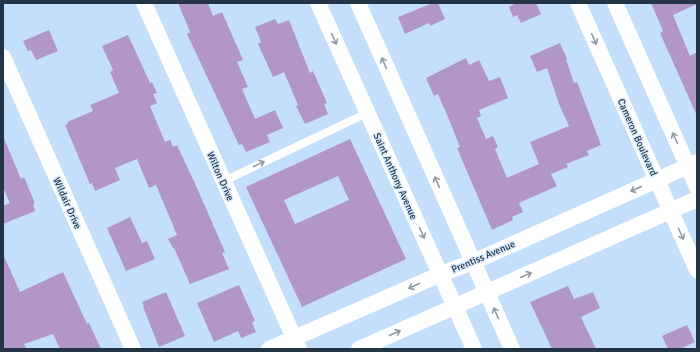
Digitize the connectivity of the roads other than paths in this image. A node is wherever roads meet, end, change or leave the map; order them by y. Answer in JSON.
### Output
{"nodes":[{"id":1,"x":144,"y":3,"type":"edge"},
{"id":2,"x":318,"y":3,"type":"edge"},
{"id":3,"x":358,"y":3,"type":"edge"},
{"id":4,"x":578,"y":3,"type":"edge"},
{"id":5,"x":615,"y":3,"type":"edge"},
{"id":6,"x":3,"y":57,"type":"edge"},
{"id":7,"x":368,"y":113,"type":"junction"},
{"id":8,"x":692,"y":164,"type":"edge"},
{"id":9,"x":657,"y":180,"type":"junction"},
{"id":10,"x":224,"y":181,"type":"junction"},
{"id":11,"x":697,"y":186,"type":"edge"},
{"id":12,"x":697,"y":200,"type":"edge"},
{"id":13,"x":671,"y":211,"type":"junction"},
{"id":14,"x":473,"y":262,"type":"junction"},
{"id":15,"x":697,"y":270,"type":"edge"},
{"id":16,"x":441,"y":274,"type":"junction"},
{"id":17,"x":486,"y":292,"type":"junction"},
{"id":18,"x":455,"y":306,"type":"junction"},
{"id":19,"x":296,"y":344,"type":"edge"},
{"id":20,"x":133,"y":349,"type":"edge"},
{"id":21,"x":269,"y":349,"type":"edge"},
{"id":22,"x":359,"y":349,"type":"edge"},
{"id":23,"x":474,"y":349,"type":"edge"},
{"id":24,"x":512,"y":349,"type":"edge"}],
"edges":[{"from":1,"to":10,"type":"street","name":"Wilton Drive"},
{"from":2,"to":7,"type":"street","name":"Saint Anthony Avenue","one_way":true},
{"from":14,"to":3,"type":"street","one_way":true},
{"from":4,"to":9,"type":"street","name":"Cameron Boulevard","one_way":true},
{"from":8,"to":5,"type":"street","one_way":true},
{"from":6,"to":20,"type":"street","name":"Wildair Drive"},
{"from":10,"to":7,"type":"lane","one_way":true},
{"from":7,"to":16,"type":"street","name":"Saint Anthony Avenue","one_way":true},
{"from":8,"to":9,"type":"street","name":"Prentiss Avenue"},
{"from":8,"to":11,"type":"street"},
{"from":9,"to":13,"type":"street","name":"Cameron Boulevard"},
{"from":9,"to":14,"type":"street","name":"Prentiss Avenue","one_way":true},
{"from":10,"to":19,"type":"street","name":"Wilton Drive"},
{"from":12,"to":13,"type":"street"},
{"from":13,"to":15,"type":"street","name":"Cameron Boulevard","one_way":true},
{"from":17,"to":13,"type":"street","one_way":true},
{"from":14,"to":16,"type":"street","name":"Prentiss Avenue"},
{"from":14,"to":17,"type":"street"},
{"from":16,"to":18,"type":"street","name":"Saint Anthony Avenue"},
{"from":16,"to":19,"type":"street","name":"Prentiss Avenue","one_way":true},
{"from":17,"to":18,"type":"street"},
{"from":24,"to":17,"type":"street","one_way":true},
{"from":22,"to":18,"type":"street","one_way":true},
{"from":18,"to":23,"type":"street","name":"Saint Anthony Avenue"},
{"from":19,"to":21,"type":"street","name":"Prentiss Avenue"}]}
